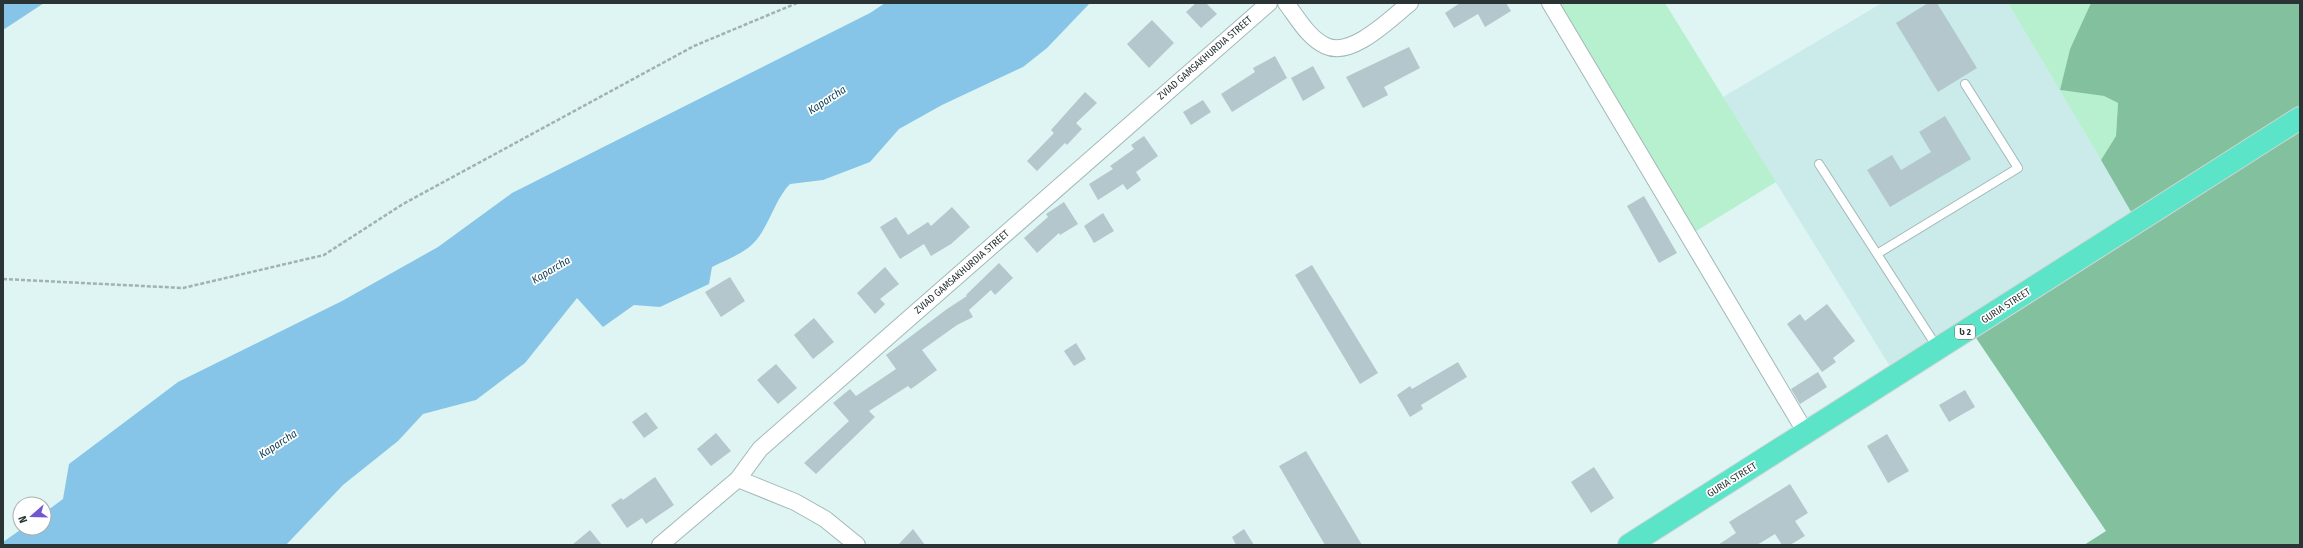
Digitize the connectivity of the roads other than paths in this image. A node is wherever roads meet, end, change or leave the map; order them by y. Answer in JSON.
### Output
{"nodes":[{"id":1,"x":1269,"y":3,"type":"edge"},
{"id":2,"x":1286,"y":3,"type":"edge"},
{"id":3,"x":1410,"y":3,"type":"edge"},
{"id":4,"x":1550,"y":3,"type":"edge"},
{"id":5,"x":1965,"y":84,"type":"dead end"},
{"id":6,"x":2300,"y":118,"type":"edge"},
{"id":7,"x":1819,"y":164,"type":"dead end"},
{"id":8,"x":1877,"y":254,"type":"junction"},
{"id":9,"x":1938,"y":349,"type":"junction"},
{"id":10,"x":1806,"y":433,"type":"junction"},
{"id":11,"x":738,"y":479,"type":"junction"},
{"id":12,"x":660,"y":545,"type":"edge"},
{"id":13,"x":857,"y":545,"type":"edge"},
{"id":14,"x":1629,"y":545,"type":"edge"}],
"edges":[{"from":1,"to":11,"type":"street","name":"ZVIAD GAMSAKHURDIA STREET"},
{"from":2,"to":3,"type":"street"},
{"from":4,"to":10,"type":"street"},
{"from":5,"to":8,"type":"lane"},
{"from":6,"to":9,"type":"highway","name":"GURIA STREET","number":"ს 2"},
{"from":7,"to":8,"type":"lane"},
{"from":8,"to":9,"type":"lane"},
{"from":9,"to":10,"type":"highway","name":"GURIA STREET","number":"ს 2"},
{"from":10,"to":14,"type":"highway","name":"GURIA STREET","number":"ს 2"},
{"from":11,"to":12,"type":"street","name":"ZVIAD GAMSAKHURDIA STREET"},
{"from":11,"to":13,"type":"street"}]}
